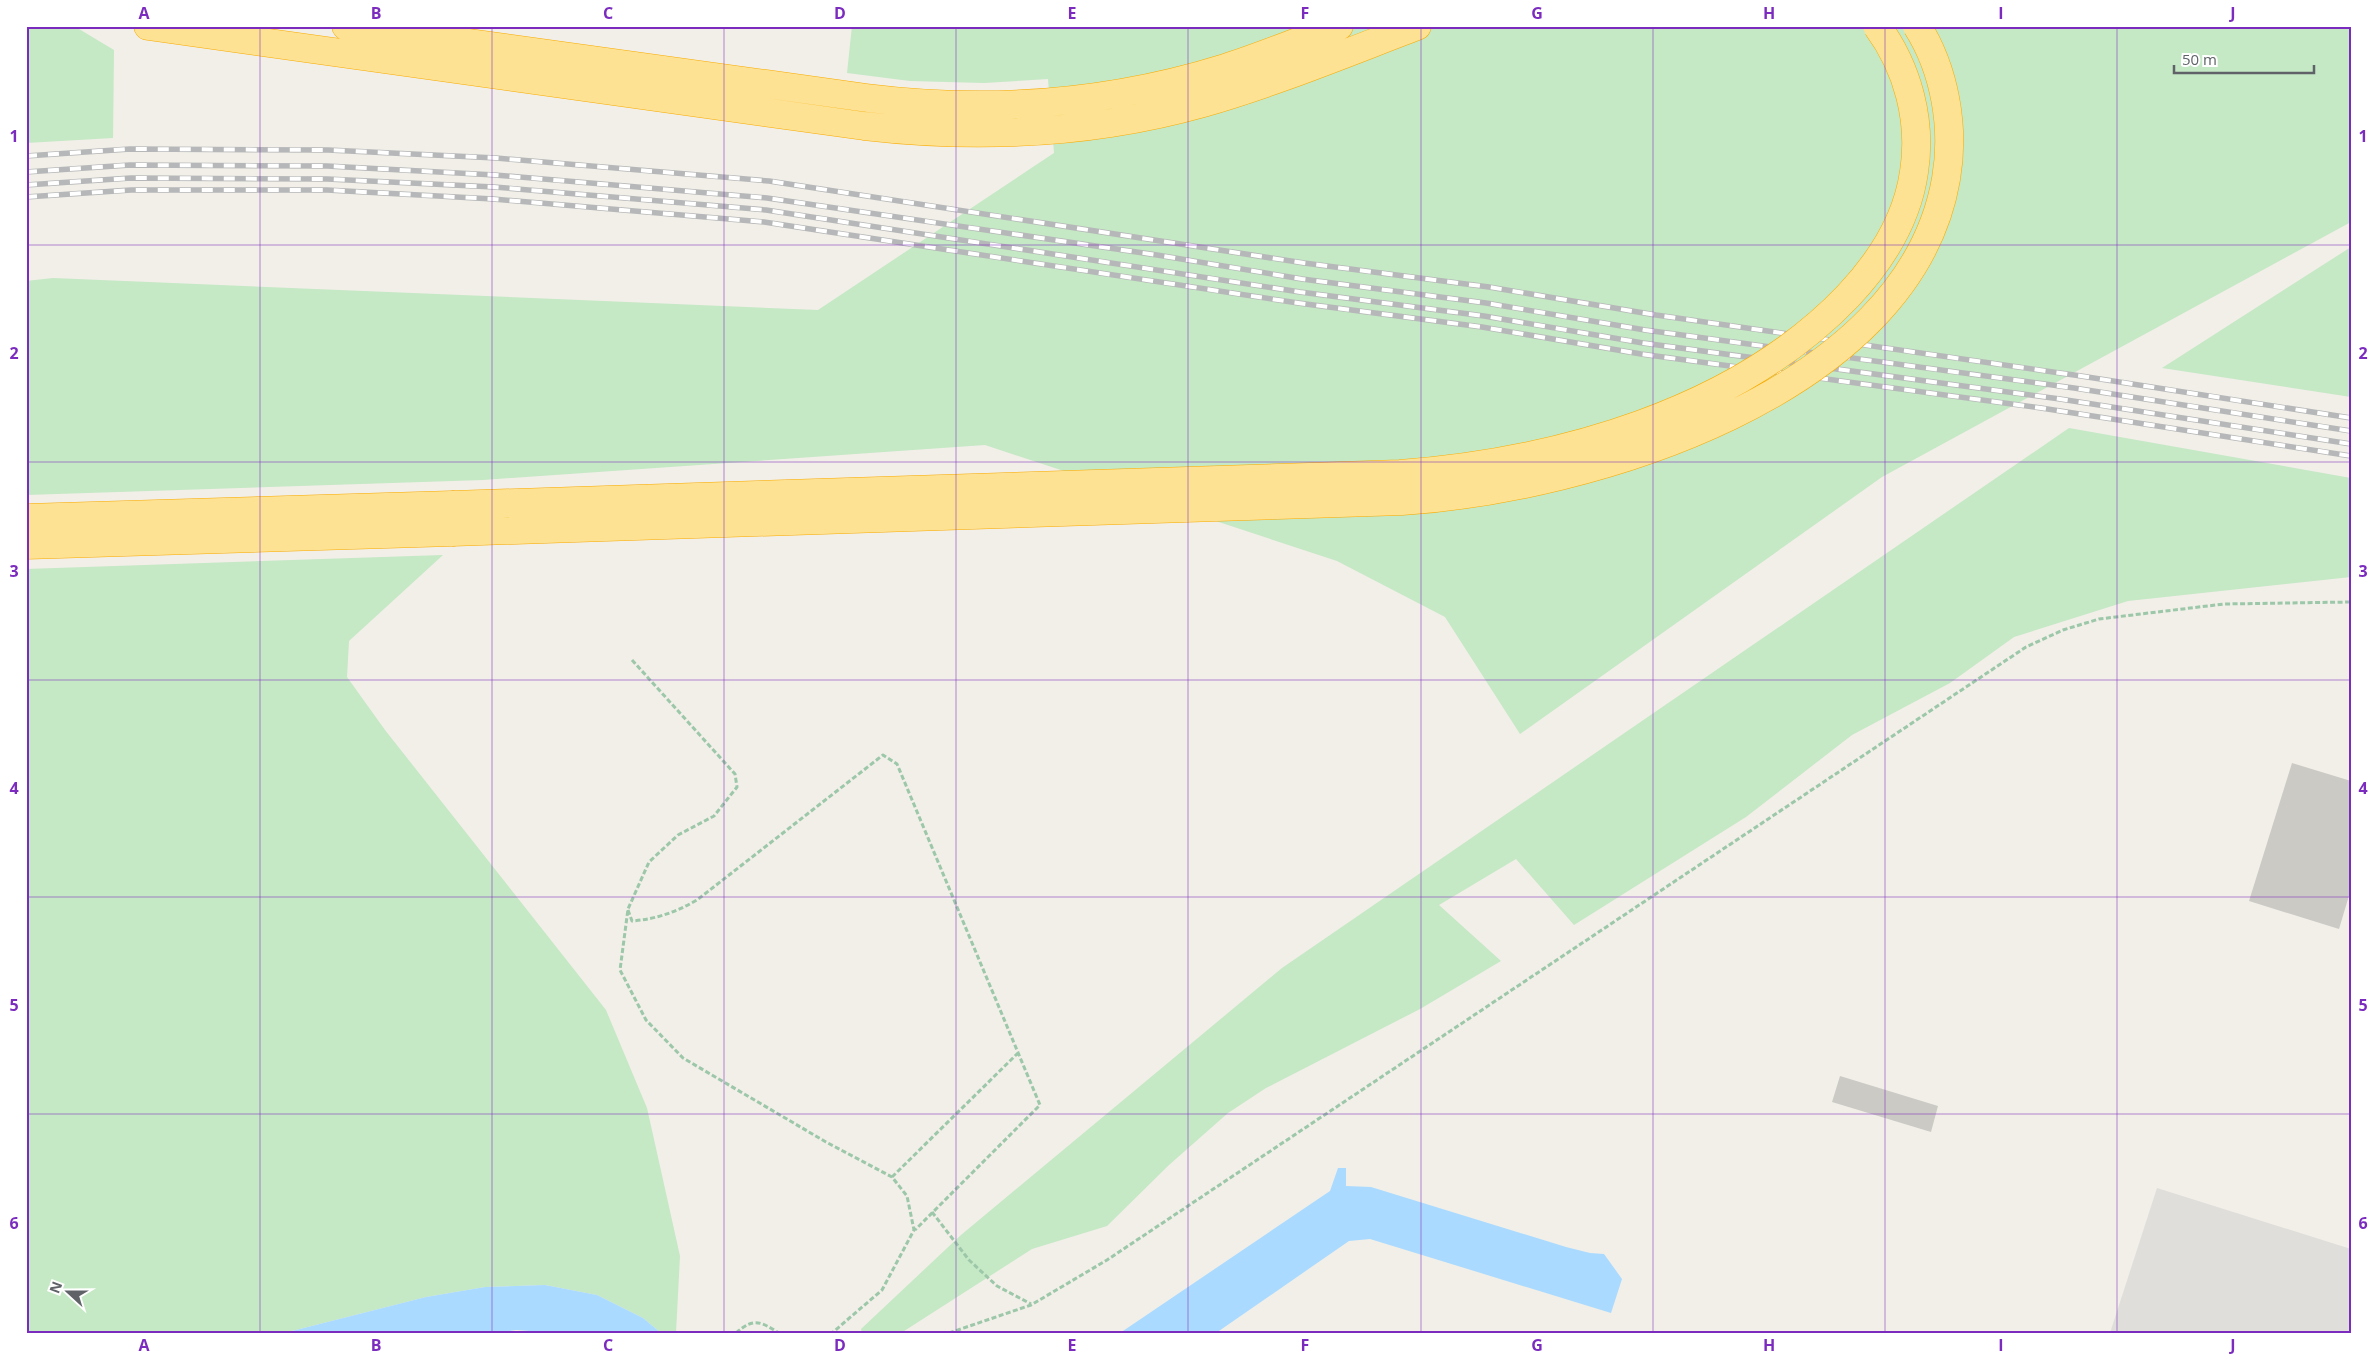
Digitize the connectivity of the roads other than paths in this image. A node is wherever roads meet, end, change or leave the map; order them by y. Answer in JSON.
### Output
{"nodes":[{"id":1,"x":148,"y":26,"type":"edge"},
{"id":2,"x":346,"y":26,"type":"edge"},
{"id":3,"x":1339,"y":26,"type":"edge"},
{"id":4,"x":1417,"y":26,"type":"edge"},
{"id":5,"x":1877,"y":26,"type":"edge"},
{"id":6,"x":1917,"y":26,"type":"edge"},
{"id":7,"x":26,"y":518,"type":"edge"},
{"id":8,"x":26,"y":545,"type":"edge"}],
"edges":[{"from":1,"to":4,"type":"highway"},
{"from":2,"to":3,"type":"highway"},
{"from":5,"to":7,"type":"highway","bridge":true},
{"from":6,"to":8,"type":"highway","bridge":true}]}
